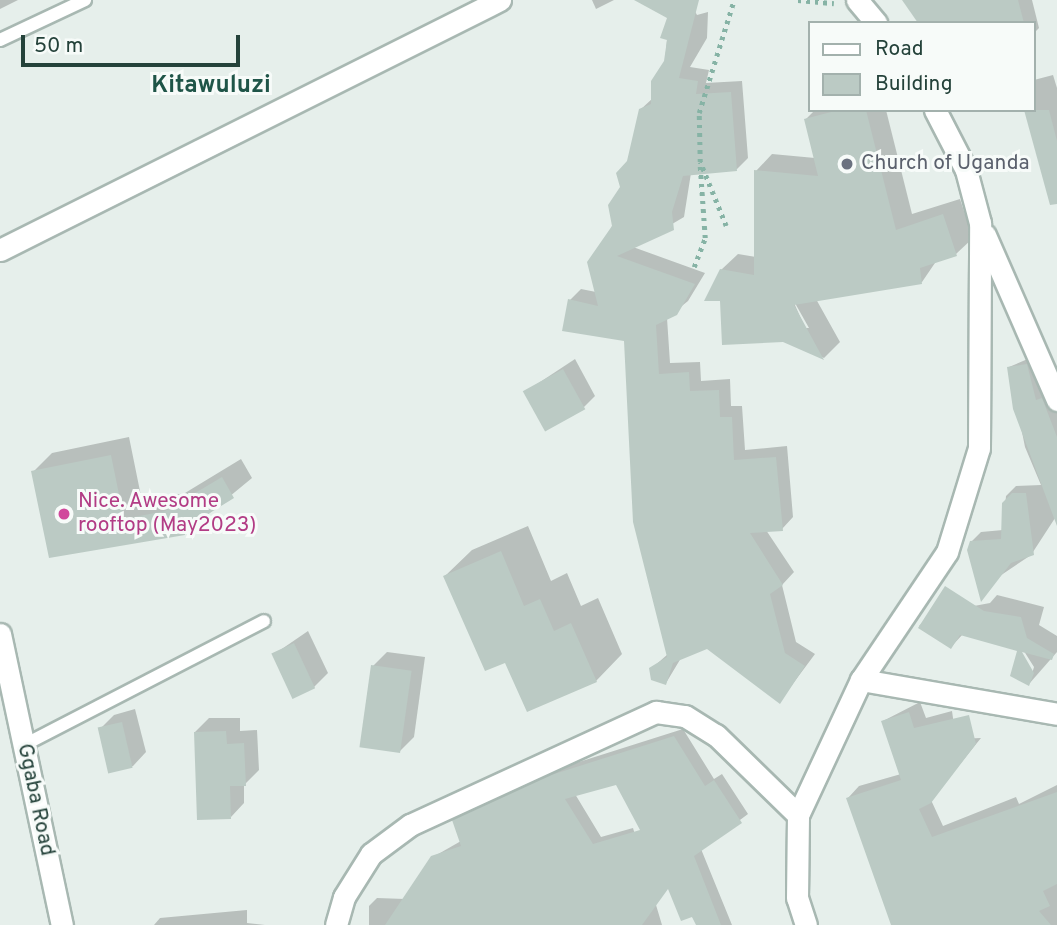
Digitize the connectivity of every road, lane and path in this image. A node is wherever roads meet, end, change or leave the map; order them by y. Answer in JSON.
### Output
{"nodes":[{"id":1,"x":85,"y":0,"type":"edge"},
{"id":2,"x":500,"y":0,"type":"edge"},
{"id":3,"x":734,"y":0,"type":"edge"},
{"id":4,"x":857,"y":0,"type":"edge"},
{"id":5,"x":874,"y":21,"type":"edge"},
{"id":6,"x":0,"y":40,"type":"edge"},
{"id":7,"x":936,"y":112,"type":"edge"},
{"id":8,"x":700,"y":162,"type":"junction"},
{"id":9,"x":980,"y":223,"type":"junction"},
{"id":10,"x":726,"y":226,"type":"dead end"},
{"id":11,"x":0,"y":250,"type":"edge"},
{"id":12,"x":694,"y":267,"type":"dead end"},
{"id":13,"x":1057,"y":400,"type":"edge"},
{"id":14,"x":264,"y":621,"type":"dead end"},
{"id":15,"x":0,"y":634,"type":"edge"},
{"id":16,"x":862,"y":680,"type":"junction"},
{"id":17,"x":1057,"y":714,"type":"edge"},
{"id":18,"x":24,"y":745,"type":"junction"},
{"id":19,"x":798,"y":815,"type":"junction"},
{"id":20,"x":62,"y":925,"type":"edge"},
{"id":21,"x":336,"y":925,"type":"edge"},
{"id":22,"x":807,"y":925,"type":"edge"}],
"edges":[{"from":1,"to":6,"type":"lane"},
{"from":2,"to":11,"type":"street"},
{"from":3,"to":8,"type":"path"},
{"from":4,"to":5,"type":"street"},
{"from":7,"to":9,"type":"street"},
{"from":8,"to":10,"type":"path"},
{"from":8,"to":12,"type":"path"},
{"from":9,"to":13,"type":"street"},
{"from":9,"to":16,"type":"street"},
{"from":14,"to":18,"type":"lane"},
{"from":15,"to":18,"type":"street","name":"Ggaba Road"},
{"from":16,"to":17,"type":"street"},
{"from":16,"to":19,"type":"street"},
{"from":18,"to":20,"type":"street","name":"Ggaba Road"},
{"from":19,"to":21,"type":"street"},
{"from":19,"to":22,"type":"street"}]}
